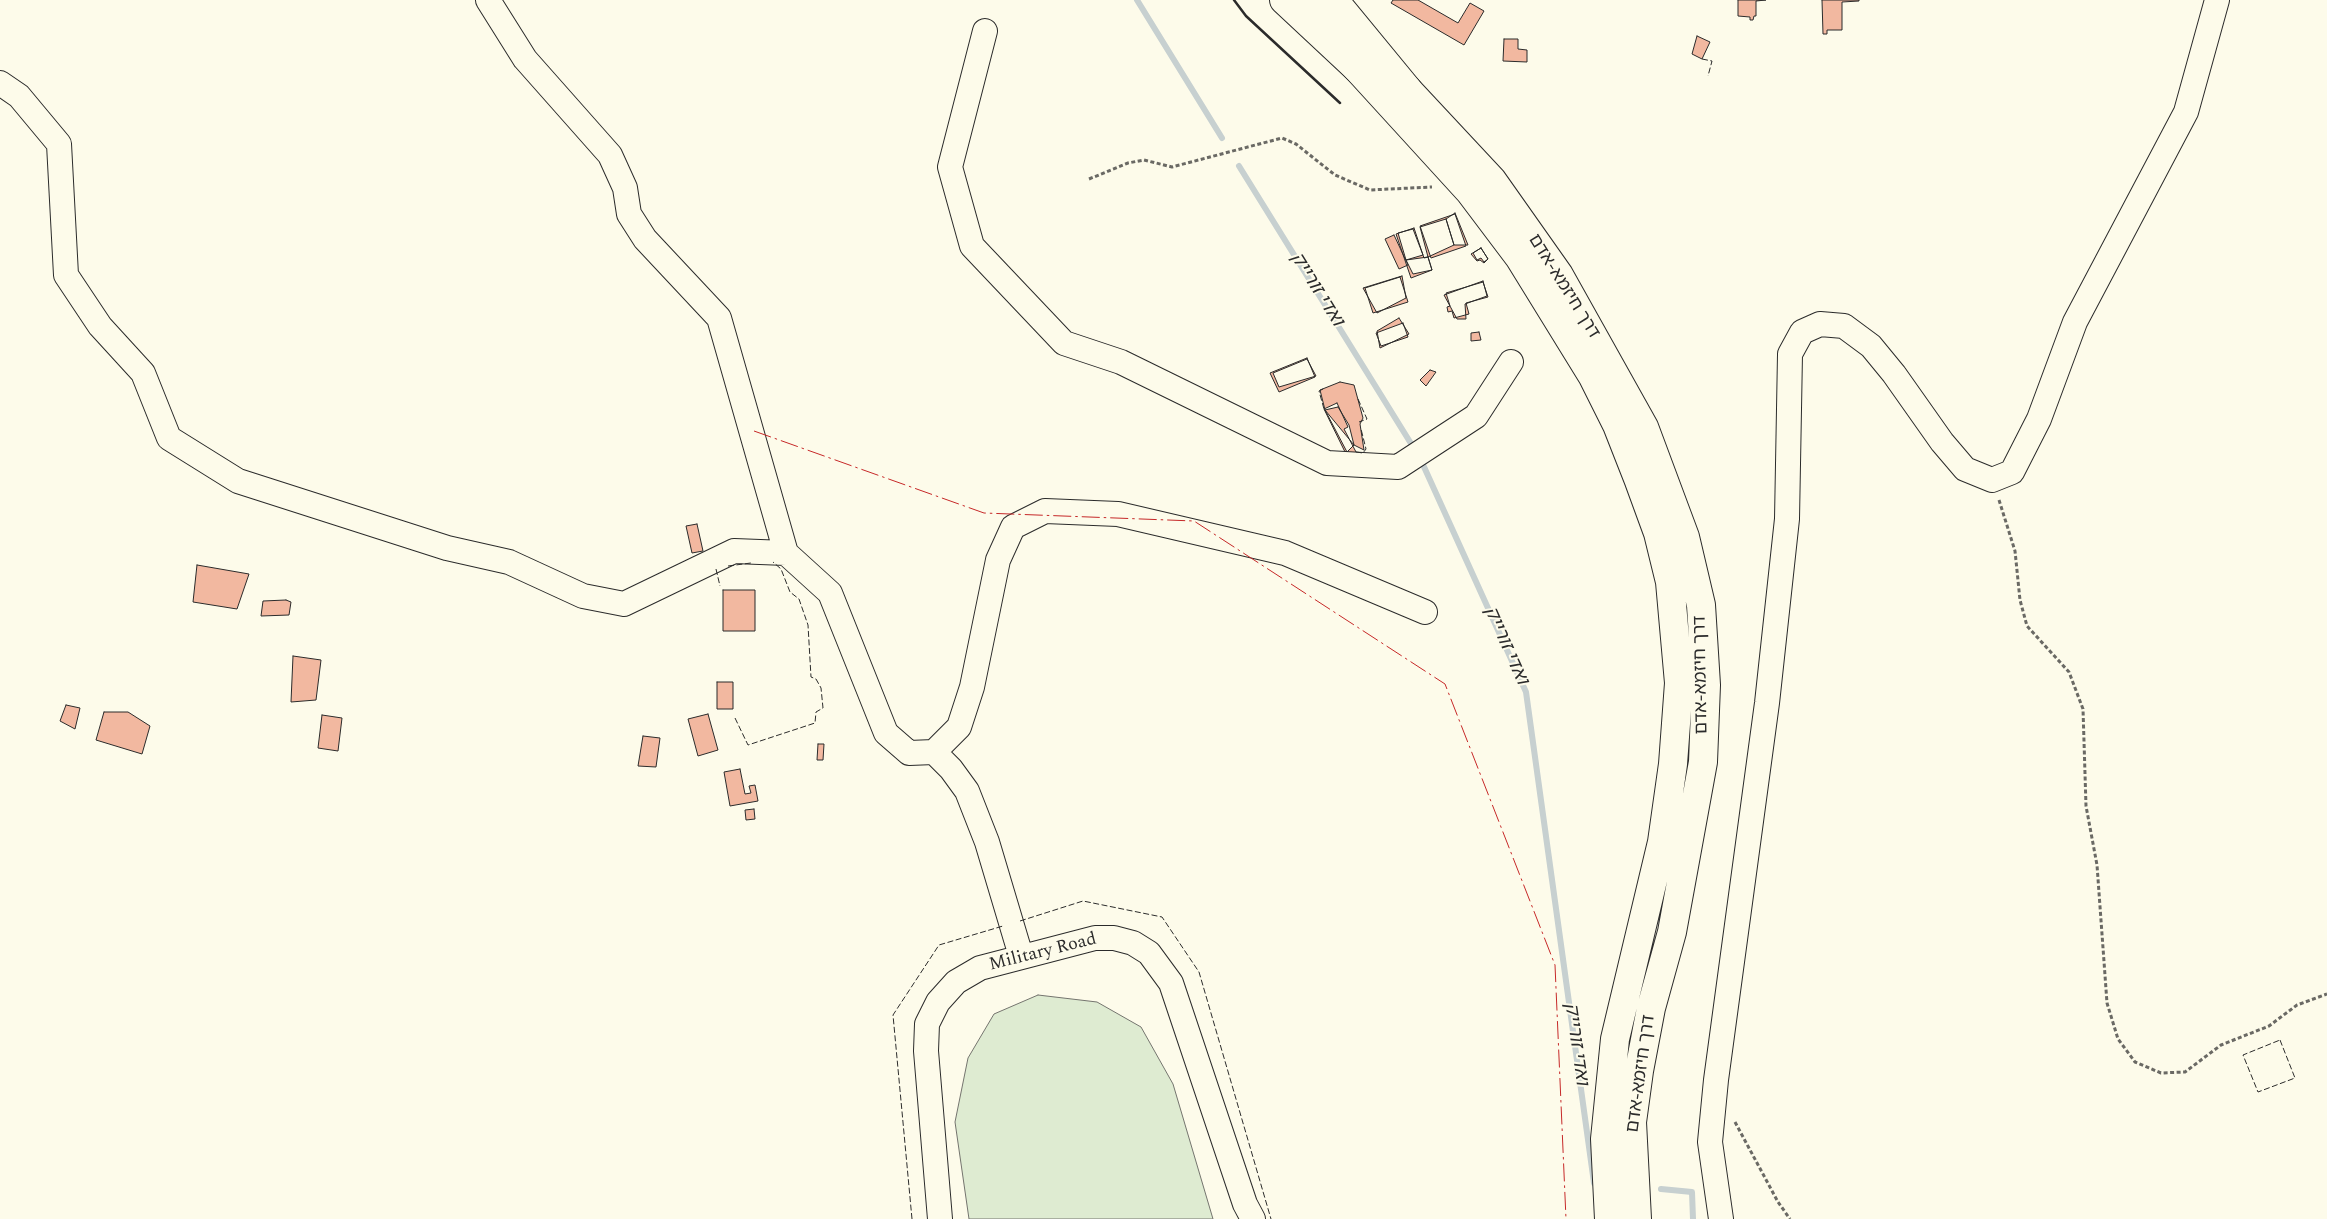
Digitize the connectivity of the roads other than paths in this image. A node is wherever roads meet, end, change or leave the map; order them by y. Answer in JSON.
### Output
{"nodes":[{"id":1,"x":488,"y":0,"type":"edge"},
{"id":2,"x":1284,"y":0,"type":"edge"},
{"id":3,"x":1290,"y":0,"type":"edge"},
{"id":4,"x":1314,"y":0,"type":"edge"},
{"id":5,"x":1334,"y":0,"type":"edge"},
{"id":6,"x":2217,"y":0,"type":"edge"},
{"id":7,"x":985,"y":31,"type":"dead end"},
{"id":8,"x":1360,"y":71,"type":"junction"},
{"id":9,"x":0,"y":83,"type":"edge"},
{"id":10,"x":1408,"y":90,"type":"junction"},
{"id":11,"x":1511,"y":362,"type":"dead end"},
{"id":12,"x":786,"y":553,"type":"junction"},
{"id":13,"x":1425,"y":612,"type":"dead end"},
{"id":14,"x":934,"y":752,"type":"junction"},
{"id":15,"x":1021,"y":956,"type":"junction"},
{"id":16,"x":940,"y":1219,"type":"edge"},
{"id":17,"x":1253,"y":1219,"type":"edge"},
{"id":18,"x":1609,"y":1219,"type":"edge"},
{"id":19,"x":1637,"y":1219,"type":"edge"},
{"id":20,"x":1721,"y":1219,"type":"edge"}],
"edges":[{"from":1,"to":12,"type":"street"},
{"from":2,"to":8,"type":"main road"},
{"from":3,"to":8,"type":"main road"},
{"from":4,"to":10,"type":"main road"},
{"from":5,"to":10,"type":"main road"},
{"from":6,"to":20,"type":"street"},
{"from":7,"to":11,"type":"street"},
{"from":8,"to":18,"type":"main road","name":"דרך חיזמא-אדם"},
{"from":9,"to":12,"type":"street"},
{"from":10,"to":19,"type":"main road","name":"דרך חיזמא-אדם"},
{"from":12,"to":14,"type":"street"},
{"from":13,"to":14,"type":"street"},
{"from":14,"to":15,"type":"street"},
{"from":15,"to":16,"type":"street","name":"Military Road"},
{"from":15,"to":17,"type":"street","name":"Military Road"}]}
